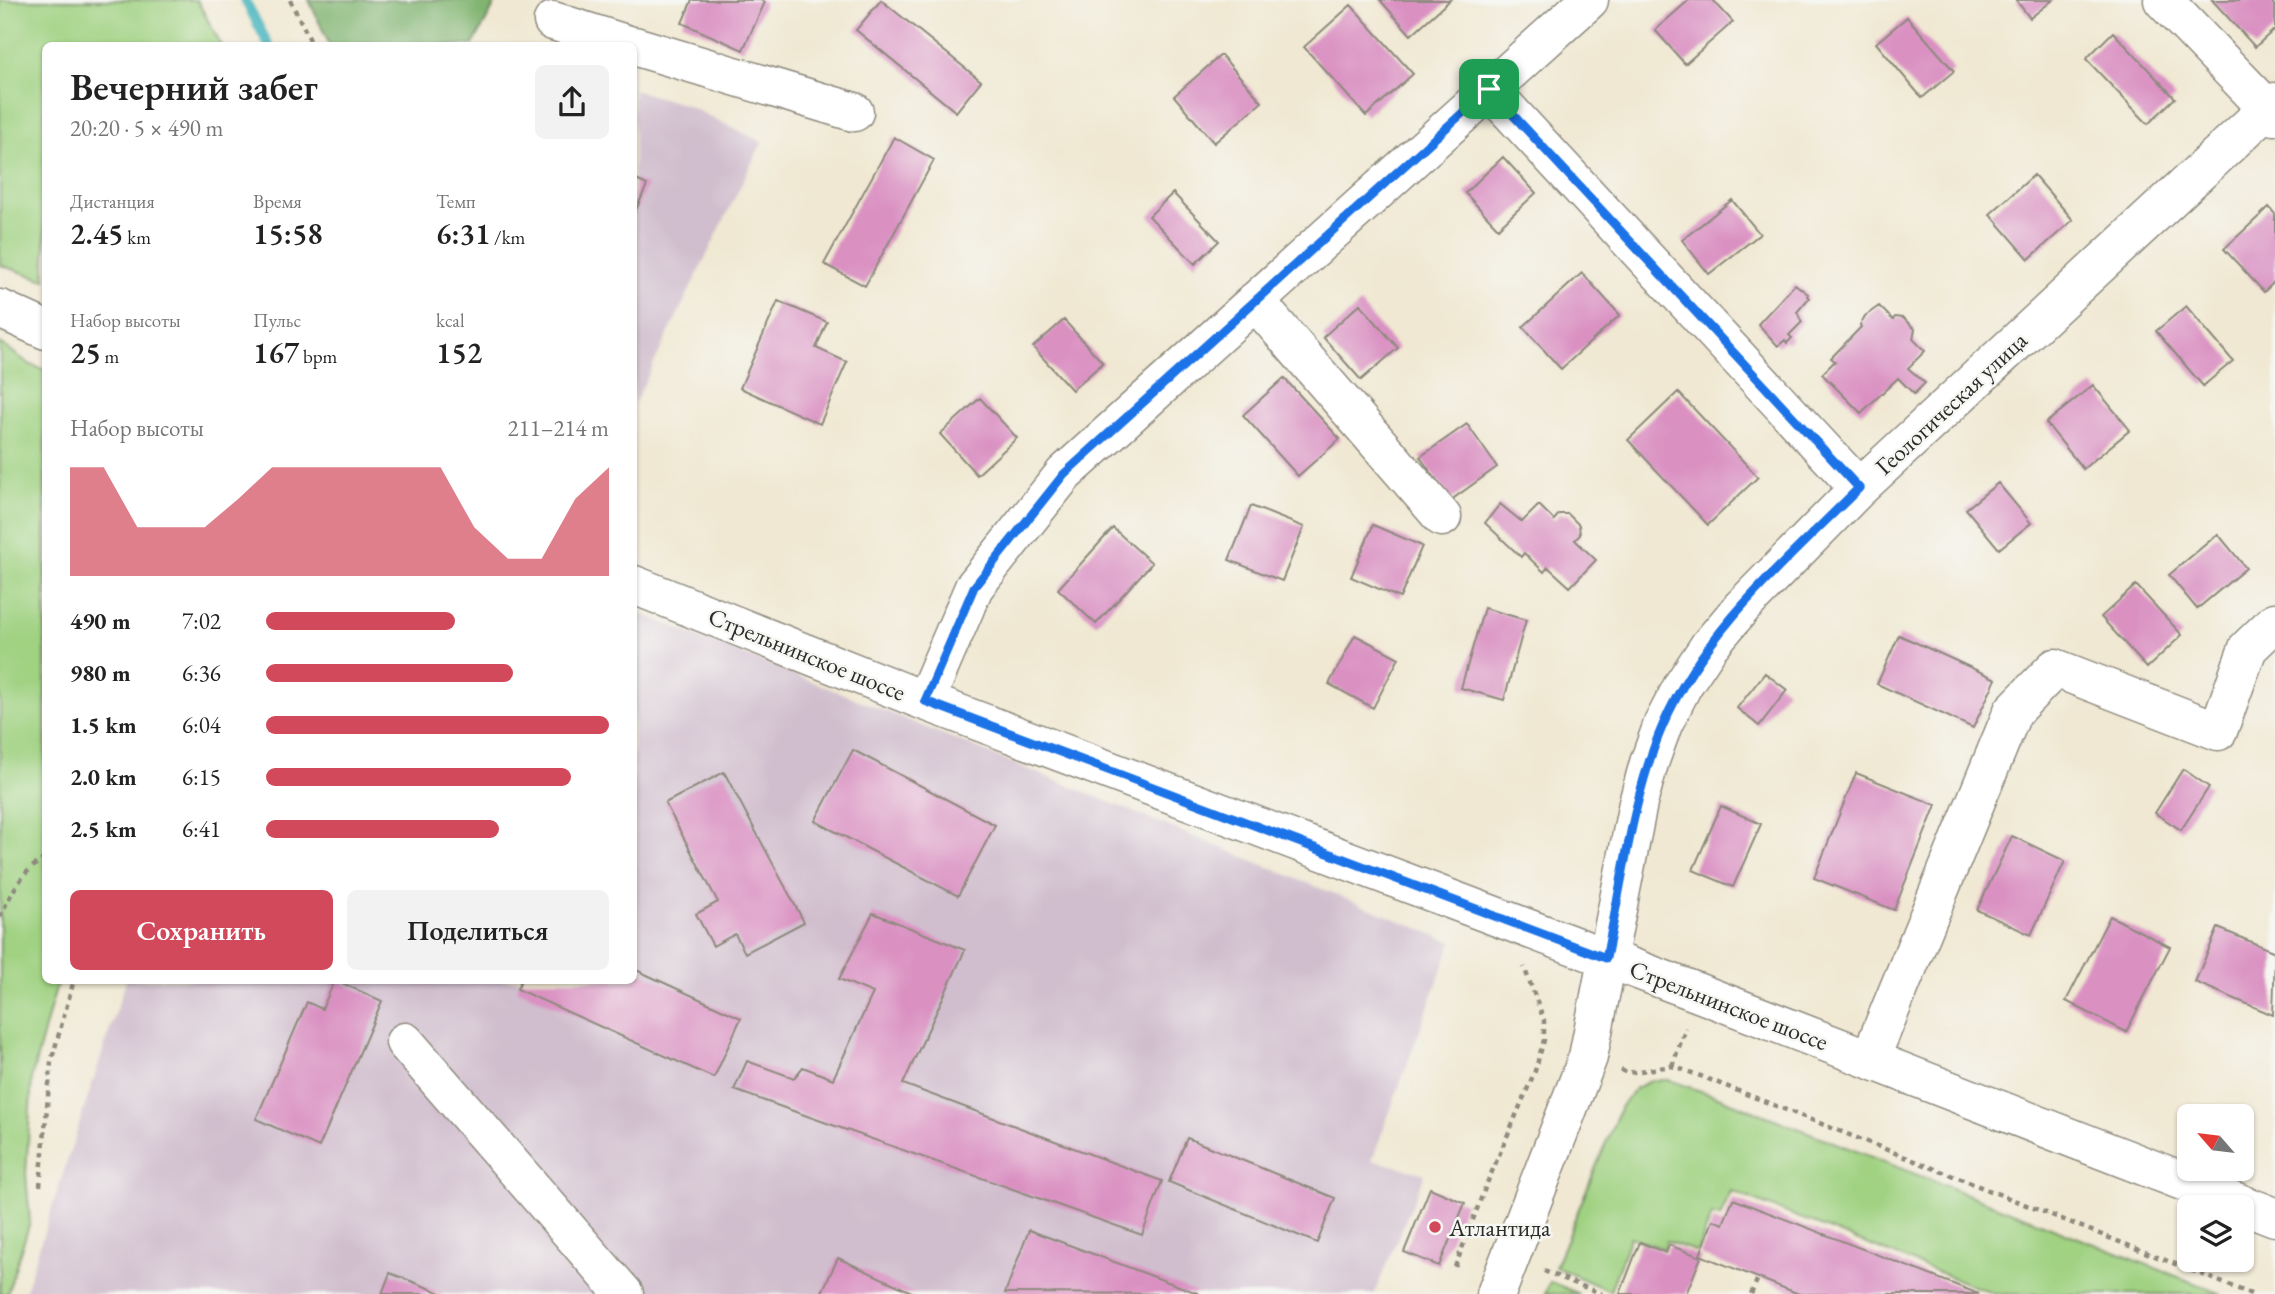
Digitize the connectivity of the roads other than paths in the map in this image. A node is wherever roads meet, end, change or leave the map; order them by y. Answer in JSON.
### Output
{"nodes":[{"id":1,"x":1589,"y":0,"type":"edge"},
{"id":2,"x":2163,"y":0,"type":"edge"},
{"id":3,"x":551,"y":22,"type":"edge"},
{"id":4,"x":619,"y":42,"type":"edge"},
{"id":5,"x":637,"y":47,"type":"edge"},
{"id":6,"x":1489,"y":89,"type":"junction"},
{"id":7,"x":2273,"y":109,"type":"edge"},
{"id":8,"x":853,"y":112,"type":"dead end"},
{"id":9,"x":1255,"y":301,"type":"junction"},
{"id":10,"x":0,"y":309,"type":"edge"},
{"id":11,"x":42,"y":328,"type":"edge"},
{"id":12,"x":1859,"y":488,"type":"junction"},
{"id":13,"x":1441,"y":517,"type":"dead end"},
{"id":14,"x":637,"y":586,"type":"edge"},
{"id":15,"x":2275,"y":622,"type":"edge"},
{"id":16,"x":925,"y":701,"type":"junction"},
{"id":17,"x":1606,"y":958,"type":"junction"},
{"id":18,"x":405,"y":1042,"type":"dead end"},
{"id":19,"x":1870,"y":1059,"type":"junction"},
{"id":20,"x":2275,"y":1217,"type":"edge"},
{"id":21,"x":624,"y":1294,"type":"edge"},
{"id":22,"x":1496,"y":1294,"type":"edge"}],
"edges":[{"from":1,"to":6,"type":"street"},
{"from":2,"to":7,"type":"street"},
{"from":3,"to":4,"type":"street"},
{"from":5,"to":8,"type":"street"},
{"from":6,"to":9,"type":"street"},
{"from":6,"to":12,"type":"street"},
{"from":7,"to":12,"type":"street","name":"Геологическая улица"},
{"from":9,"to":13,"type":"street"},
{"from":9,"to":16,"type":"street"},
{"from":10,"to":11,"type":"street"},
{"from":12,"to":17,"type":"street","name":"Геологическая улица"},
{"from":14,"to":16,"type":"street","name":"Стрельнинское шоссе"},
{"from":15,"to":19,"type":"street"},
{"from":16,"to":17,"type":"street","name":"Стрельнинское шоссе"},
{"from":17,"to":19,"type":"street","name":"Стрельнинское шоссе"},
{"from":17,"to":22,"type":"street","name":"Геологическая улица"},
{"from":18,"to":21,"type":"street"},
{"from":19,"to":20,"type":"street","name":"Стрельнинское шоссе"}]}
